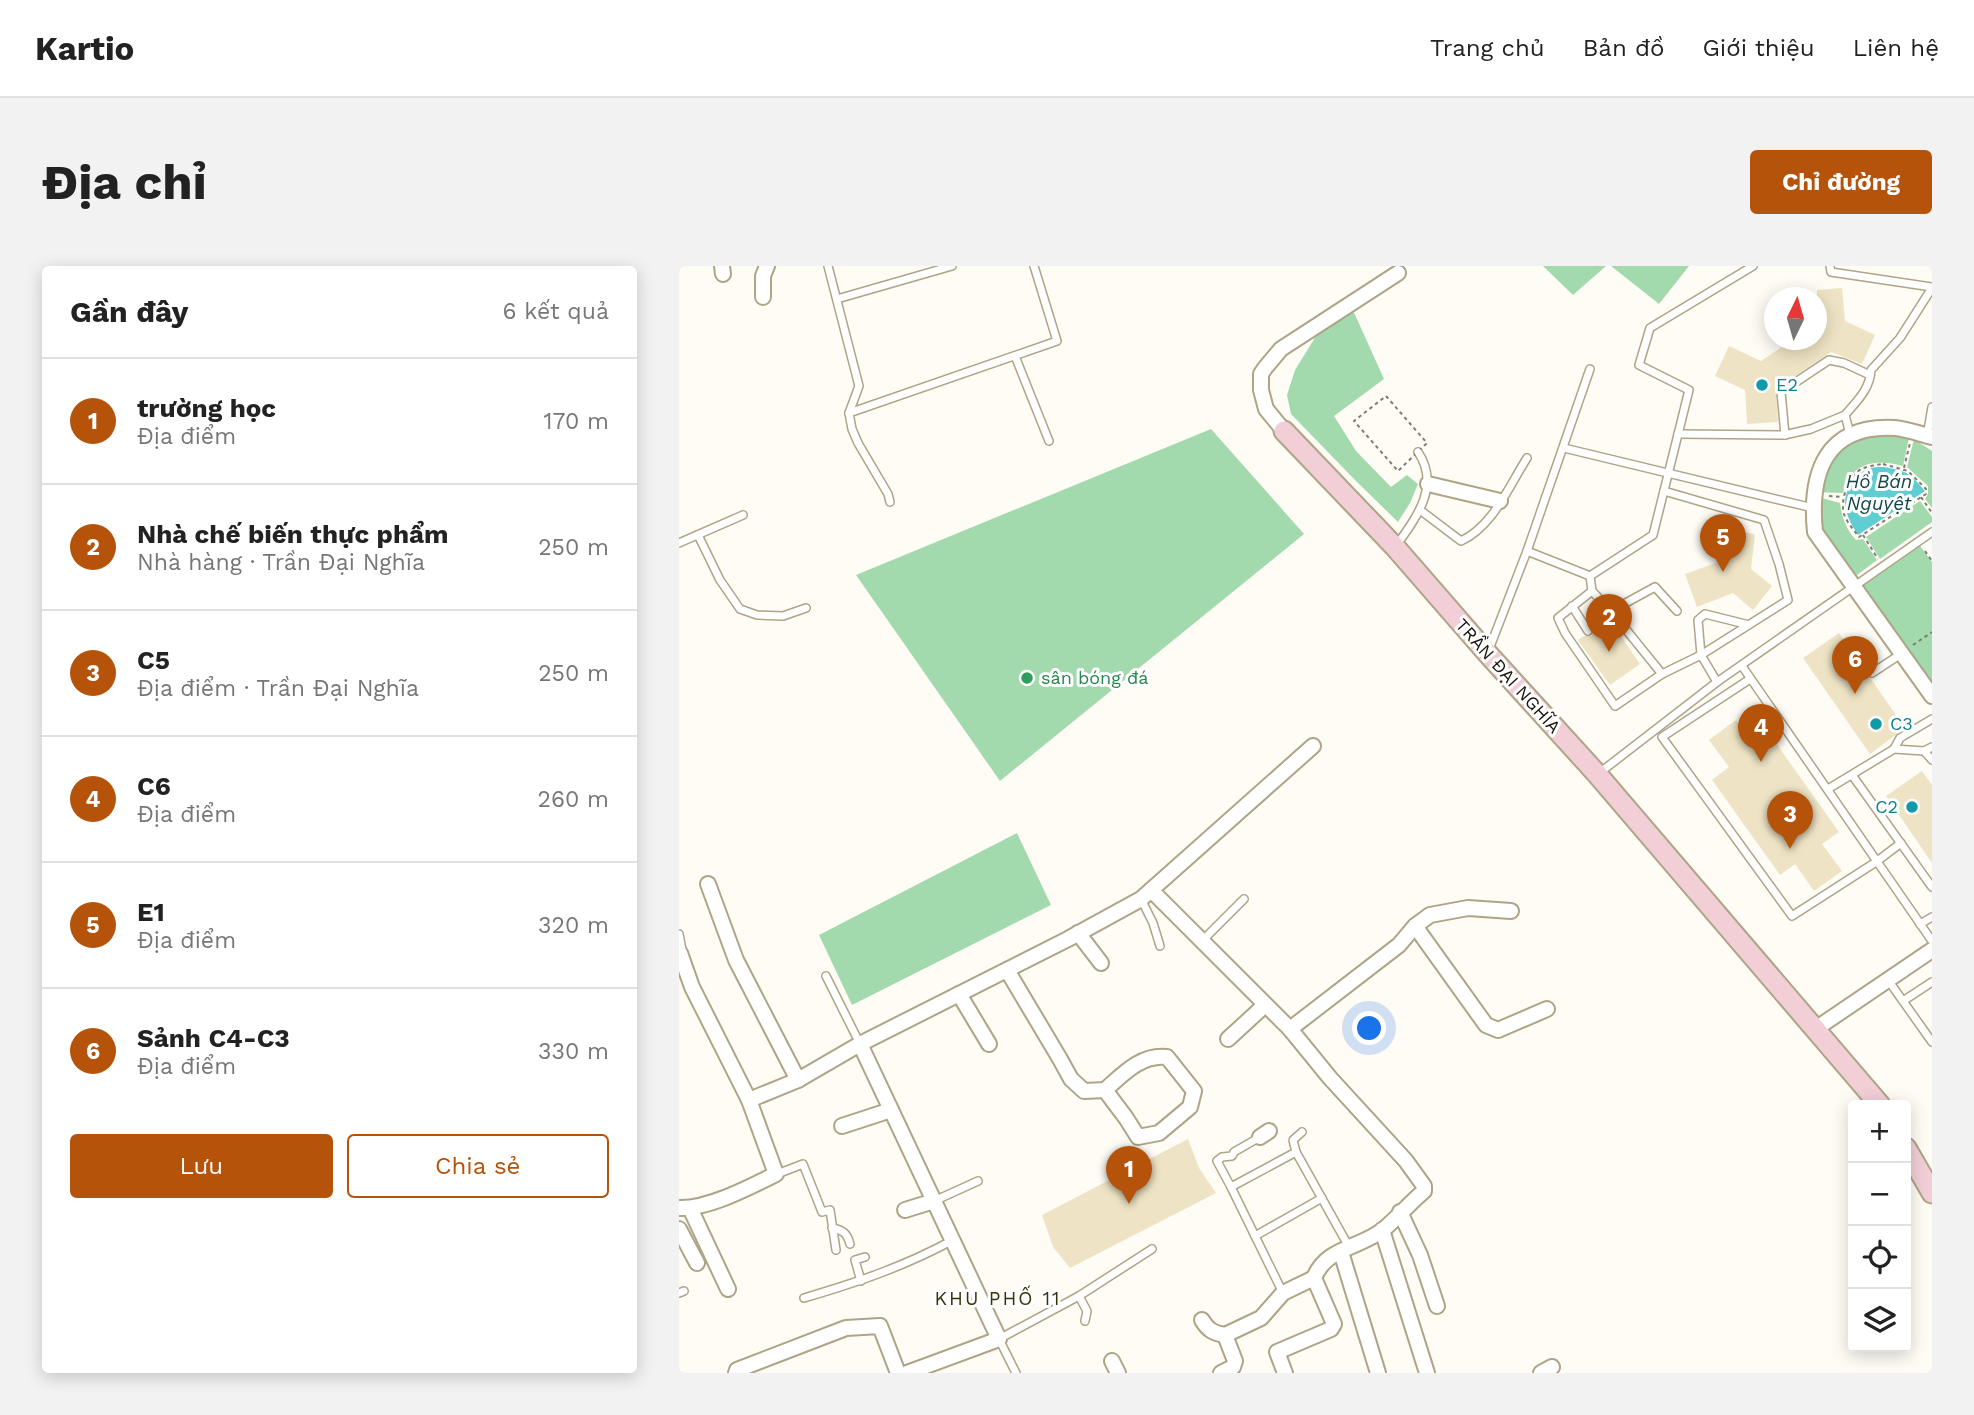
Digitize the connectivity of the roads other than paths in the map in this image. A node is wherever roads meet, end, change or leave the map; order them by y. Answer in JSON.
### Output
{"nodes":[{"id":1,"x":767,"y":266,"type":"edge"},
{"id":2,"x":828,"y":266,"type":"edge"},
{"id":3,"x":952,"y":266,"type":"edge"},
{"id":4,"x":1034,"y":266,"type":"edge"},
{"id":5,"x":1753,"y":266,"type":"edge"},
{"id":6,"x":1830,"y":266,"type":"edge"},
{"id":7,"x":1404,"y":269,"type":"edge"},
{"id":8,"x":1932,"y":288,"type":"edge"},
{"id":9,"x":764,"y":297,"type":"dead end"},
{"id":10,"x":837,"y":299,"type":"junction"},
{"id":11,"x":1015,"y":356,"type":"junction"},
{"id":12,"x":1590,"y":369,"type":"dead end"},
{"id":13,"x":1870,"y":374,"type":"junction"},
{"id":14,"x":1932,"y":407,"type":"edge"},
{"id":15,"x":849,"y":413,"type":"junction"},
{"id":16,"x":1845,"y":415,"type":"junction"},
{"id":17,"x":1284,"y":431,"type":"joint"},
{"id":18,"x":1678,"y":434,"type":"junction"},
{"id":19,"x":1850,"y":434,"type":"junction"},
{"id":20,"x":1785,"y":435,"type":"junction"},
{"id":21,"x":1924,"y":435,"type":"edge"},
{"id":22,"x":1049,"y":441,"type":"dead end"},
{"id":23,"x":1563,"y":448,"type":"junction"},
{"id":24,"x":1418,"y":452,"type":"road end"},
{"id":25,"x":1527,"y":458,"type":"dead end"},
{"id":26,"x":1668,"y":474,"type":"junction"},
{"id":27,"x":1428,"y":484,"type":"junction"},
{"id":28,"x":1664,"y":491,"type":"junction"},
{"id":29,"x":1500,"y":501,"type":"junction"},
{"id":30,"x":890,"y":502,"type":"dead end"},
{"id":31,"x":1813,"y":508,"type":"junction"},
{"id":32,"x":1420,"y":510,"type":"junction"},
{"id":33,"x":743,"y":515,"type":"dead end"},
{"id":34,"x":1932,"y":532,"type":"edge"},
{"id":35,"x":698,"y":535,"type":"junction"},
{"id":36,"x":679,"y":543,"type":"edge"},
{"id":37,"x":1395,"y":547,"type":"junction"},
{"id":38,"x":1527,"y":551,"type":"junction"},
{"id":39,"x":1590,"y":576,"type":"junction"},
{"id":40,"x":1854,"y":585,"type":"junction"},
{"id":41,"x":1592,"y":592,"type":"junction"},
{"id":42,"x":1572,"y":607,"type":"junction"},
{"id":43,"x":806,"y":608,"type":"dead end"},
{"id":44,"x":1611,"y":611,"type":"junction"},
{"id":45,"x":1677,"y":611,"type":"dead end"},
{"id":46,"x":1749,"y":625,"type":"junction"},
{"id":47,"x":1588,"y":631,"type":"dead end"},
{"id":48,"x":1488,"y":654,"type":"junction"},
{"id":49,"x":1901,"y":654,"type":"junction"},
{"id":50,"x":1701,"y":655,"type":"junction"},
{"id":51,"x":1742,"y":666,"type":"junction"},
{"id":52,"x":1872,"y":673,"type":"dead end"},
{"id":53,"x":1663,"y":674,"type":"junction"},
{"id":54,"x":1750,"y":679,"type":"junction"},
{"id":55,"x":1717,"y":682,"type":"junction"},
{"id":56,"x":1932,"y":696,"type":"edge"},
{"id":57,"x":1932,"y":719,"type":"edge"},
{"id":58,"x":1313,"y":746,"type":"dead end"},
{"id":59,"x":1932,"y":747,"type":"edge"},
{"id":60,"x":1894,"y":749,"type":"junction"},
{"id":61,"x":1924,"y":751,"type":"junction"},
{"id":62,"x":1932,"y":760,"type":"edge"},
{"id":63,"x":1597,"y":774,"type":"junction"},
{"id":64,"x":1852,"y":775,"type":"junction"},
{"id":65,"x":1828,"y":789,"type":"junction"},
{"id":66,"x":1901,"y":843,"type":"junction"},
{"id":67,"x":1876,"y":862,"type":"junction"},
{"id":68,"x":708,"y":884,"type":"dead end"},
{"id":69,"x":1932,"y":887,"type":"edge"},
{"id":70,"x":1146,"y":894,"type":"junction"},
{"id":71,"x":1244,"y":899,"type":"dead end"},
{"id":72,"x":1511,"y":911,"type":"dead end"},
{"id":73,"x":1932,"y":917,"type":"edge"},
{"id":74,"x":1920,"y":924,"type":"junction"},
{"id":75,"x":1415,"y":926,"type":"junction"},
{"id":76,"x":1078,"y":933,"type":"junction"},
{"id":77,"x":679,"y":934,"type":"edge"},
{"id":78,"x":1202,"y":941,"type":"junction"},
{"id":79,"x":1932,"y":941,"type":"edge"},
{"id":80,"x":1160,"y":946,"type":"dead end"},
{"id":81,"x":1932,"y":950,"type":"edge"},
{"id":82,"x":680,"y":953,"type":"edge"},
{"id":83,"x":1101,"y":963,"type":"dead end"},
{"id":84,"x":1007,"y":971,"type":"junction"},
{"id":85,"x":826,"y":976,"type":"dead end"},
{"id":86,"x":1888,"y":980,"type":"junction"},
{"id":87,"x":1932,"y":982,"type":"edge"},
{"id":88,"x":959,"y":994,"type":"junction"},
{"id":89,"x":1903,"y":1001,"type":"junction"},
{"id":90,"x":1265,"y":1005,"type":"junction"},
{"id":91,"x":1547,"y":1009,"type":"dead end"},
{"id":92,"x":1290,"y":1029,"type":"junction"},
{"id":93,"x":1814,"y":1030,"type":"junction"},
{"id":94,"x":1227,"y":1040,"type":"dead end"},
{"id":95,"x":1932,"y":1042,"type":"edge"},
{"id":96,"x":860,"y":1044,"type":"junction"},
{"id":97,"x":989,"y":1044,"type":"dead end"},
{"id":98,"x":798,"y":1080,"type":"junction"},
{"id":99,"x":1105,"y":1090,"type":"junction"},
{"id":100,"x":749,"y":1100,"type":"junction"},
{"id":101,"x":1876,"y":1100,"type":"edge"},
{"id":102,"x":891,"y":1110,"type":"junction"},
{"id":103,"x":842,"y":1126,"type":"dead end"},
{"id":104,"x":1302,"y":1132,"type":"dead end"},
{"id":105,"x":1264,"y":1134,"type":"dead end"},
{"id":106,"x":1296,"y":1152,"type":"junction"},
{"id":107,"x":1911,"y":1157,"type":"edge"},
{"id":108,"x":776,"y":1174,"type":"junction"},
{"id":109,"x":978,"y":1181,"type":"dead end"},
{"id":110,"x":1231,"y":1187,"type":"junction"},
{"id":111,"x":1932,"y":1193,"type":"edge"},
{"id":112,"x":1322,"y":1198,"type":"junction"},
{"id":113,"x":934,"y":1201,"type":"junction"},
{"id":114,"x":684,"y":1208,"type":"edge"},
{"id":115,"x":905,"y":1210,"type":"dead end"},
{"id":116,"x":1400,"y":1212,"type":"junction"},
{"id":117,"x":832,"y":1228,"type":"junction"},
{"id":118,"x":679,"y":1229,"type":"edge"},
{"id":119,"x":1383,"y":1230,"type":"junction"},
{"id":120,"x":1255,"y":1236,"type":"junction"},
{"id":121,"x":953,"y":1240,"type":"junction"},
{"id":122,"x":850,"y":1244,"type":"dead end"},
{"id":123,"x":1152,"y":1249,"type":"dead end"},
{"id":124,"x":1345,"y":1249,"type":"junction"},
{"id":125,"x":836,"y":1251,"type":"dead end"},
{"id":126,"x":865,"y":1257,"type":"dead end"},
{"id":127,"x":697,"y":1263,"type":"dead end"},
{"id":128,"x":1314,"y":1278,"type":"junction"},
{"id":129,"x":861,"y":1281,"type":"junction"},
{"id":130,"x":728,"y":1289,"type":"dead end"},
{"id":131,"x":1283,"y":1293,"type":"junction"},
{"id":132,"x":1079,"y":1296,"type":"junction"},
{"id":133,"x":804,"y":1298,"type":"dead end"},
{"id":134,"x":1437,"y":1306,"type":"dead end"},
{"id":135,"x":1202,"y":1320,"type":"dead end"},
{"id":136,"x":1085,"y":1321,"type":"dead end"},
{"id":137,"x":1225,"y":1335,"type":"junction"},
{"id":138,"x":999,"y":1339,"type":"junction"},
{"id":139,"x":736,"y":1373,"type":"edge"},
{"id":140,"x":898,"y":1373,"type":"edge"},
{"id":141,"x":907,"y":1373,"type":"edge"},
{"id":142,"x":1016,"y":1373,"type":"edge"},
{"id":143,"x":1221,"y":1373,"type":"edge"},
{"id":144,"x":1285,"y":1373,"type":"edge"},
{"id":145,"x":1378,"y":1373,"type":"edge"},
{"id":146,"x":1427,"y":1373,"type":"edge"}],
"edges":[{"from":1,"to":9,"type":"street"},
{"from":2,"to":10,"type":"lane"},
{"from":3,"to":10,"type":"lane"},
{"from":4,"to":11,"type":"lane"},
{"from":5,"to":18,"type":"lane"},
{"from":6,"to":8,"type":"lane"},
{"from":7,"to":17,"type":"street","name":"TRẦN ĐẠI NGHĨA"},
{"from":8,"to":13,"type":"lane"},
{"from":10,"to":15,"type":"lane"},
{"from":11,"to":15,"type":"lane"},
{"from":11,"to":22,"type":"lane"},
{"from":12,"to":23,"type":"lane"},
{"from":13,"to":16,"type":"lane"},
{"from":13,"to":20,"type":"lane"},
{"from":14,"to":21,"type":"lane"},
{"from":15,"to":30,"type":"lane"},
{"from":16,"to":19,"type":"lane"},
{"from":16,"to":20,"type":"lane"},
{"from":17,"to":37,"type":"street","name":"TRẦN ĐẠI NGHĨA"},
{"from":18,"to":20,"type":"lane"},
{"from":18,"to":26,"type":"lane"},
{"from":19,"to":21,"type":"street"},
{"from":19,"to":31,"type":"street"},
{"from":23,"to":26,"type":"lane"},
{"from":23,"to":38,"type":"lane"},
{"from":24,"to":27,"type":"lane"},
{"from":25,"to":29,"type":"lane"},
{"from":26,"to":28,"type":"lane"},
{"from":26,"to":31,"type":"lane"},
{"from":27,"to":29,"type":"street"},
{"from":27,"to":32,"type":"lane"},
{"from":28,"to":39,"type":"lane"},
{"from":28,"to":46,"type":"lane"},
{"from":29,"to":32,"type":"lane"},
{"from":31,"to":40,"type":"street"},
{"from":32,"to":37,"type":"lane"},
{"from":33,"to":35,"type":"lane"},
{"from":34,"to":40,"type":"lane"},
{"from":35,"to":36,"type":"lane"},
{"from":35,"to":43,"type":"lane"},
{"from":37,"to":48,"type":"street","name":"TRẦN ĐẠI NGHĨA"},
{"from":38,"to":39,"type":"lane"},
{"from":38,"to":48,"type":"lane"},
{"from":39,"to":41,"type":"lane"},
{"from":40,"to":49,"type":"street"},
{"from":40,"to":51,"type":"lane"},
{"from":41,"to":42,"type":"lane"},
{"from":41,"to":44,"type":"lane"},
{"from":42,"to":47,"type":"lane"},
{"from":42,"to":53,"type":"lane"},
{"from":44,"to":45,"type":"lane"},
{"from":44,"to":53,"type":"lane"},
{"from":46,"to":50,"type":"lane"},
{"from":46,"to":50,"type":"lane"},
{"from":48,"to":63,"type":"street","name":"TRẦN ĐẠI NGHĨA"},
{"from":49,"to":52,"type":"lane"},
{"from":49,"to":56,"type":"street"},
{"from":50,"to":53,"type":"lane"},
{"from":50,"to":55,"type":"lane"},
{"from":51,"to":54,"type":"lane"},
{"from":51,"to":55,"type":"lane"},
{"from":54,"to":65,"type":"lane"},
{"from":54,"to":67,"type":"lane"},
{"from":55,"to":63,"type":"lane"},
{"from":57,"to":60,"type":"lane"},
{"from":58,"to":70,"type":"street"},
{"from":59,"to":61,"type":"lane"},
{"from":60,"to":61,"type":"lane"},
{"from":60,"to":64,"type":"lane"},
{"from":61,"to":62,"type":"lane"},
{"from":63,"to":93,"type":"street","name":"TRẦN ĐẠI NGHĨA"},
{"from":64,"to":65,"type":"lane"},
{"from":64,"to":66,"type":"lane"},
{"from":65,"to":67,"type":"lane"},
{"from":66,"to":67,"type":"lane"},
{"from":66,"to":69,"type":"lane"},
{"from":67,"to":74,"type":"lane"},
{"from":68,"to":98,"type":"street"},
{"from":70,"to":76,"type":"street"},
{"from":70,"to":78,"type":"street"},
{"from":70,"to":80,"type":"lane"},
{"from":71,"to":78,"type":"lane"},
{"from":72,"to":75,"type":"street"},
{"from":73,"to":74,"type":"lane"},
{"from":74,"to":79,"type":"lane"},
{"from":75,"to":91,"type":"street"},
{"from":75,"to":92,"type":"street"},
{"from":76,"to":83,"type":"street"},
{"from":76,"to":84,"type":"street"},
{"from":77,"to":82,"type":"lane"},
{"from":78,"to":90,"type":"street"},
{"from":81,"to":86,"type":"street"},
{"from":82,"to":100,"type":"street"},
{"from":84,"to":88,"type":"street"},
{"from":84,"to":99,"type":"street"},
{"from":85,"to":96,"type":"lane"},
{"from":86,"to":89,"type":"lane"},
{"from":86,"to":93,"type":"street"},
{"from":87,"to":89,"type":"lane"},
{"from":88,"to":96,"type":"street"},
{"from":88,"to":97,"type":"street"},
{"from":89,"to":95,"type":"lane"},
{"from":90,"to":92,"type":"street"},
{"from":90,"to":94,"type":"street"},
{"from":92,"to":116,"type":"street"},
{"from":93,"to":101,"type":"street","name":"TRẦN ĐẠI NGHĨA"},
{"from":96,"to":98,"type":"street"},
{"from":96,"to":102,"type":"street"},
{"from":98,"to":100,"type":"street"},
{"from":99,"to":99,"type":"street"},
{"from":100,"to":108,"type":"street"},
{"from":102,"to":103,"type":"street"},
{"from":102,"to":113,"type":"street"},
{"from":104,"to":106,"type":"lane"},
{"from":105,"to":110,"type":"lane"},
{"from":106,"to":110,"type":"lane"},
{"from":106,"to":112,"type":"lane"},
{"from":107,"to":111,"type":"street"},
{"from":108,"to":114,"type":"street"},
{"from":108,"to":117,"type":"lane"},
{"from":109,"to":113,"type":"lane"},
{"from":110,"to":120,"type":"lane"},
{"from":112,"to":120,"type":"lane"},
{"from":112,"to":124,"type":"lane"},
{"from":113,"to":115,"type":"street"},
{"from":113,"to":121,"type":"street"},
{"from":114,"to":130,"type":"street"},
{"from":116,"to":119,"type":"street"},
{"from":116,"to":134,"type":"street"},
{"from":117,"to":122,"type":"lane"},
{"from":117,"to":125,"type":"lane"},
{"from":118,"to":127,"type":"street"},
{"from":119,"to":124,"type":"street"},
{"from":119,"to":146,"type":"street"},
{"from":120,"to":131,"type":"lane"},
{"from":121,"to":129,"type":"lane"},
{"from":121,"to":138,"type":"street"},
{"from":123,"to":132,"type":"lane"},
{"from":124,"to":128,"type":"street"},
{"from":124,"to":145,"type":"street"},
{"from":126,"to":129,"type":"lane"},
{"from":128,"to":131,"type":"street"},
{"from":128,"to":144,"type":"street"},
{"from":129,"to":133,"type":"lane"},
{"from":131,"to":137,"type":"street"},
{"from":132,"to":136,"type":"lane"},
{"from":132,"to":138,"type":"lane"},
{"from":135,"to":137,"type":"street"},
{"from":137,"to":143,"type":"street"},
{"from":138,"to":141,"type":"street"},
{"from":138,"to":142,"type":"lane"},
{"from":139,"to":140,"type":"street"}]}
